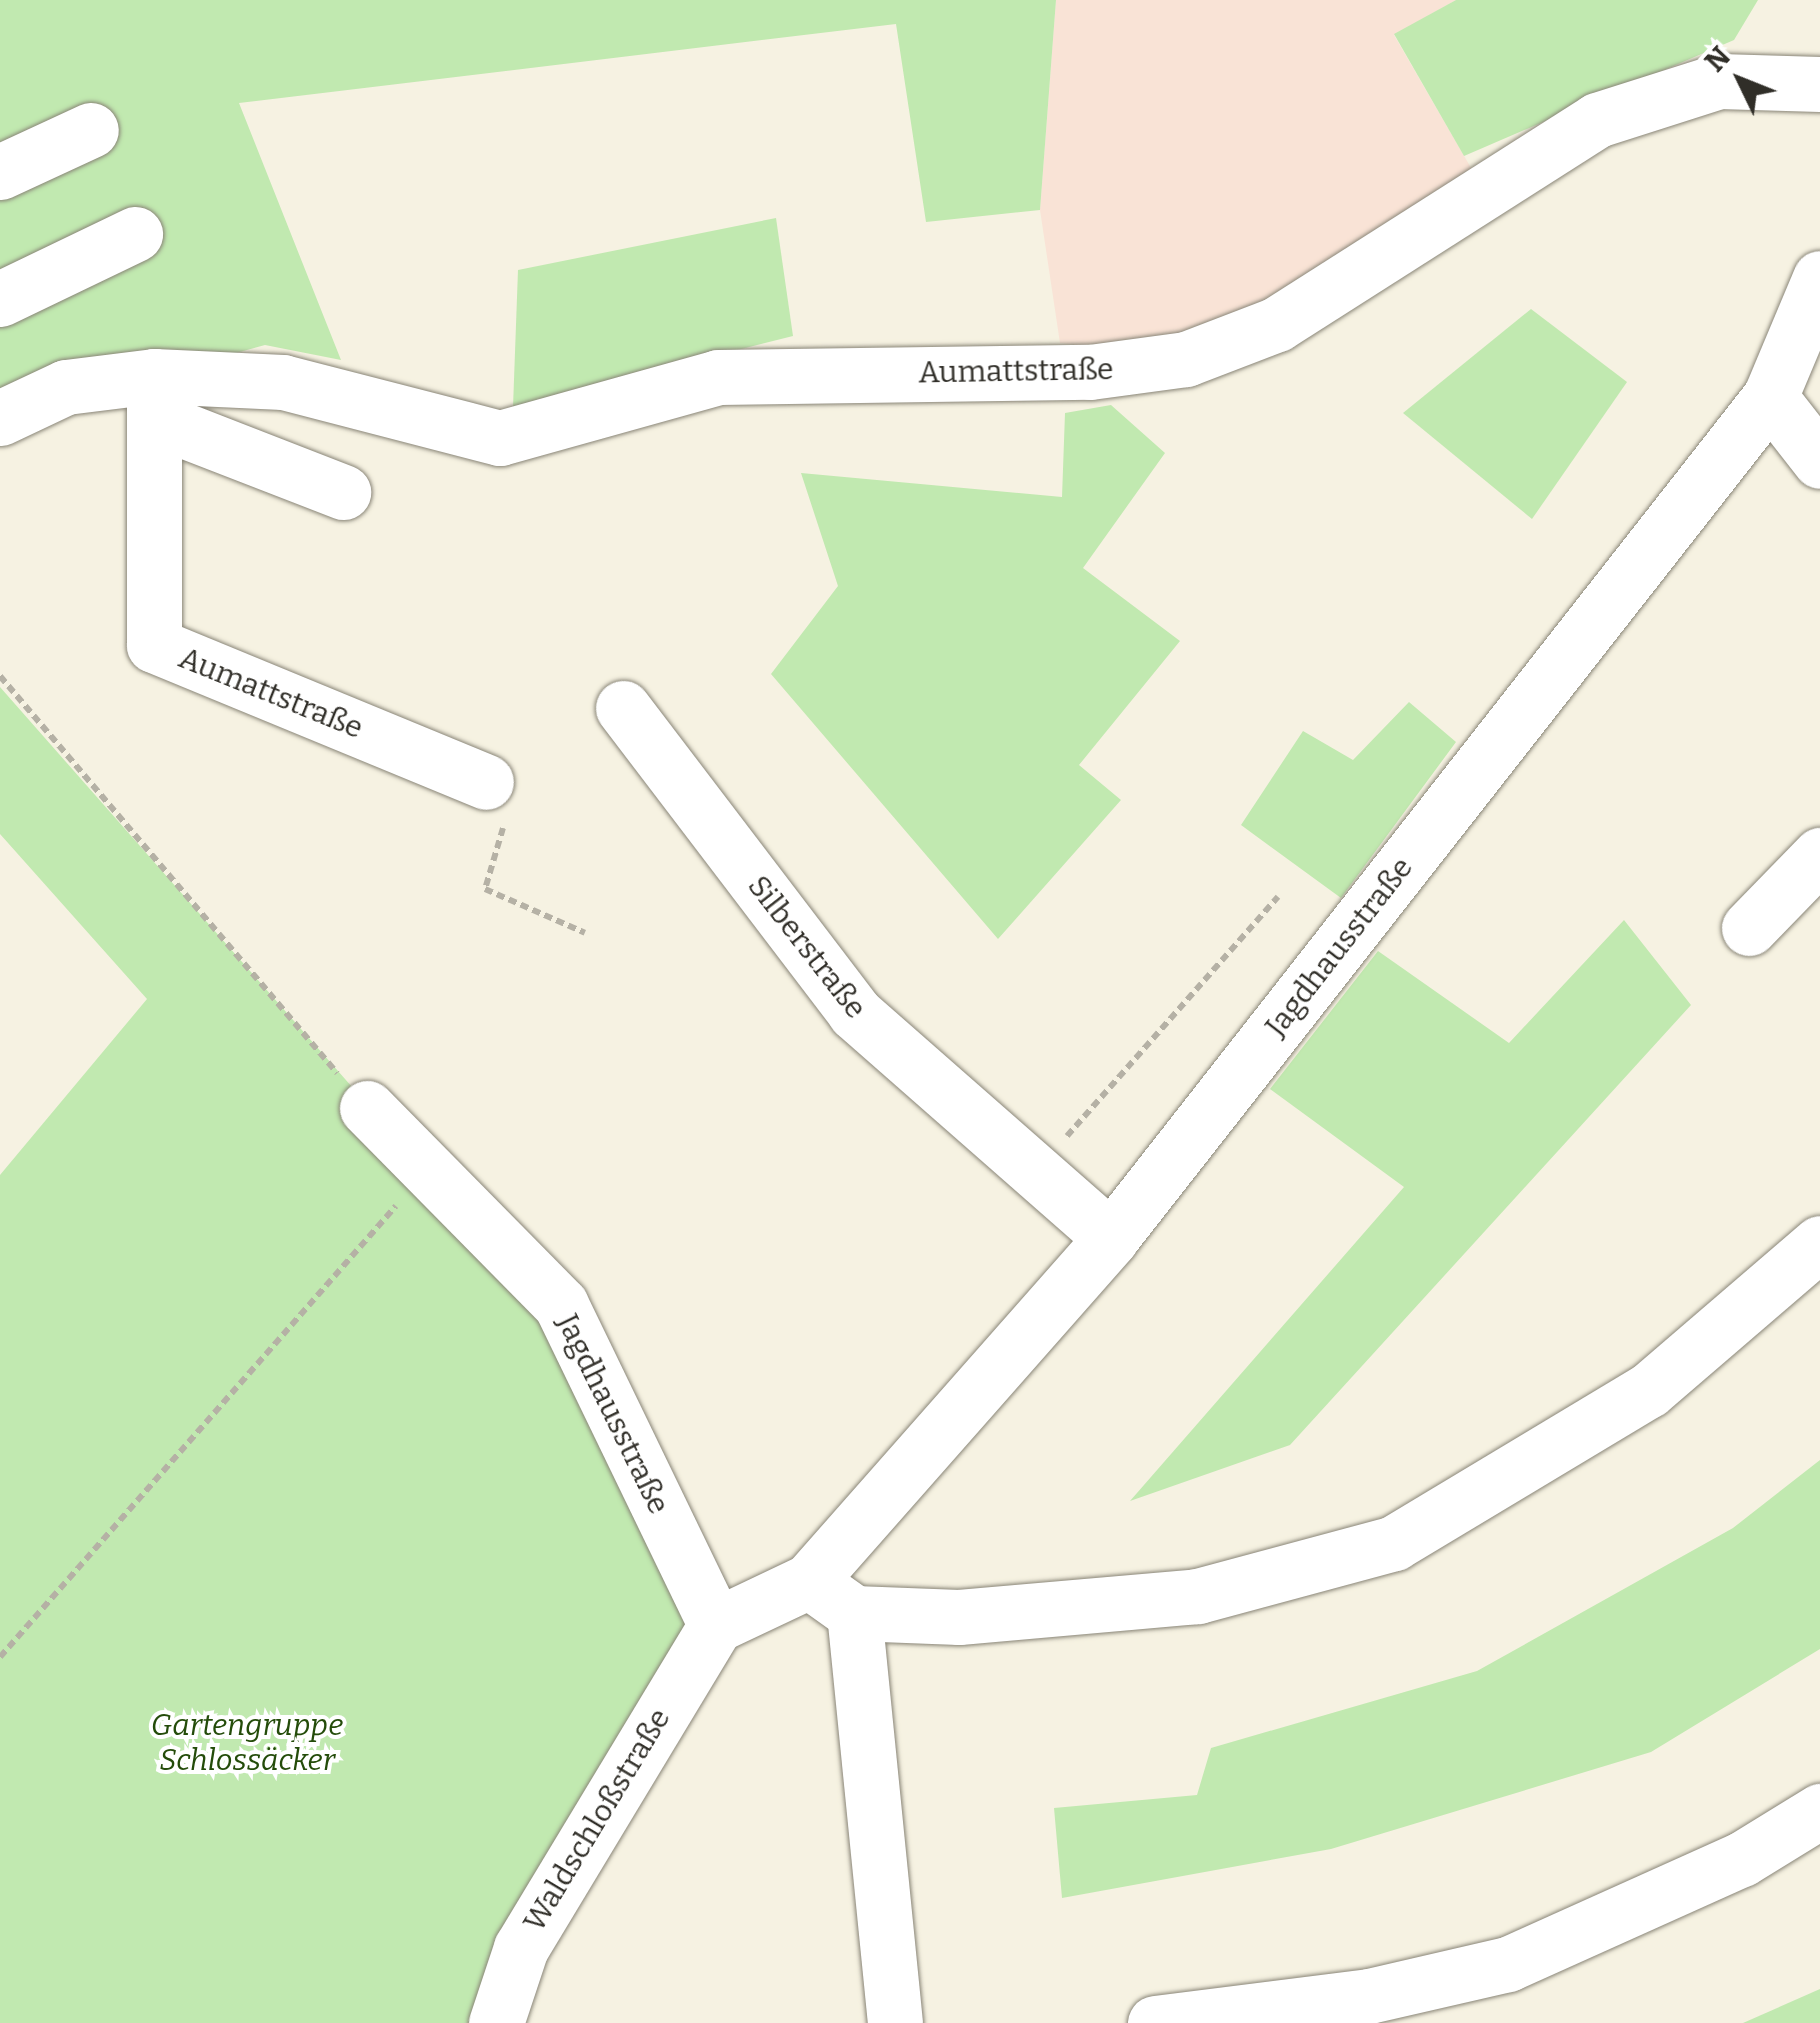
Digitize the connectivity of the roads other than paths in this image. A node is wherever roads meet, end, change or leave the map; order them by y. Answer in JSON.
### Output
{"nodes":[{"id":1,"x":1820,"y":84,"type":"edge"},
{"id":2,"x":91,"y":130,"type":"dead end"},
{"id":3,"x":0,"y":172,"type":"edge"},
{"id":4,"x":135,"y":234,"type":"dead end"},
{"id":5,"x":1820,"y":278,"type":"edge"},
{"id":6,"x":0,"y":299,"type":"edge"},
{"id":7,"x":1770,"y":397,"type":"junction"},
{"id":8,"x":155,"y":398,"type":"junction"},
{"id":9,"x":0,"y":418,"type":"edge"},
{"id":10,"x":1820,"y":462,"type":"edge"},
{"id":11,"x":343,"y":492,"type":"dead end"},
{"id":12,"x":623,"y":708,"type":"dead end"},
{"id":13,"x":486,"y":782,"type":"road end"},
{"id":14,"x":1820,"y":855,"type":"edge"},
{"id":15,"x":1749,"y":928,"type":"dead end"},
{"id":16,"x":367,"y":1108,"type":"road end"},
{"id":17,"x":1111,"y":1238,"type":"junction"},
{"id":18,"x":1820,"y":1243,"type":"edge"},
{"id":19,"x":809,"y":1581,"type":"junction"},
{"id":20,"x":854,"y":1613,"type":"junction"},
{"id":21,"x":716,"y":1625,"type":"junction"},
{"id":22,"x":1820,"y":1811,"type":"edge"},
{"id":23,"x":496,"y":2023,"type":"edge"},
{"id":24,"x":895,"y":2023,"type":"edge"},
{"id":25,"x":1155,"y":2023,"type":"edge"}],
"edges":[{"from":1,"to":8,"type":"street","name":"Aumattstraße"},
{"from":2,"to":3,"type":"street"},
{"from":4,"to":6,"type":"street"},
{"from":5,"to":7,"type":"street","name":"Jagdhausstraße"},
{"from":7,"to":10,"type":"street"},
{"from":7,"to":17,"type":"street","name":"Jagdhausstraße"},
{"from":8,"to":9,"type":"street","name":"Aumattstraße"},
{"from":8,"to":11,"type":"street","name":"Aumattstraße"},
{"from":8,"to":13,"type":"street","name":"Aumattstraße"},
{"from":12,"to":17,"type":"street","name":"Silberstraße"},
{"from":14,"to":15,"type":"street"},
{"from":16,"to":21,"type":"street","name":"Jagdhausstraße"},
{"from":17,"to":19,"type":"street","name":"Jagdhausstraße"},
{"from":18,"to":20,"type":"street"},
{"from":19,"to":20,"type":"street"},
{"from":19,"to":21,"type":"street","name":"Jagdhausstraße"},
{"from":20,"to":24,"type":"street"},
{"from":21,"to":23,"type":"street","name":"Waldschloßstraße"},
{"from":22,"to":25,"type":"street"}]}
